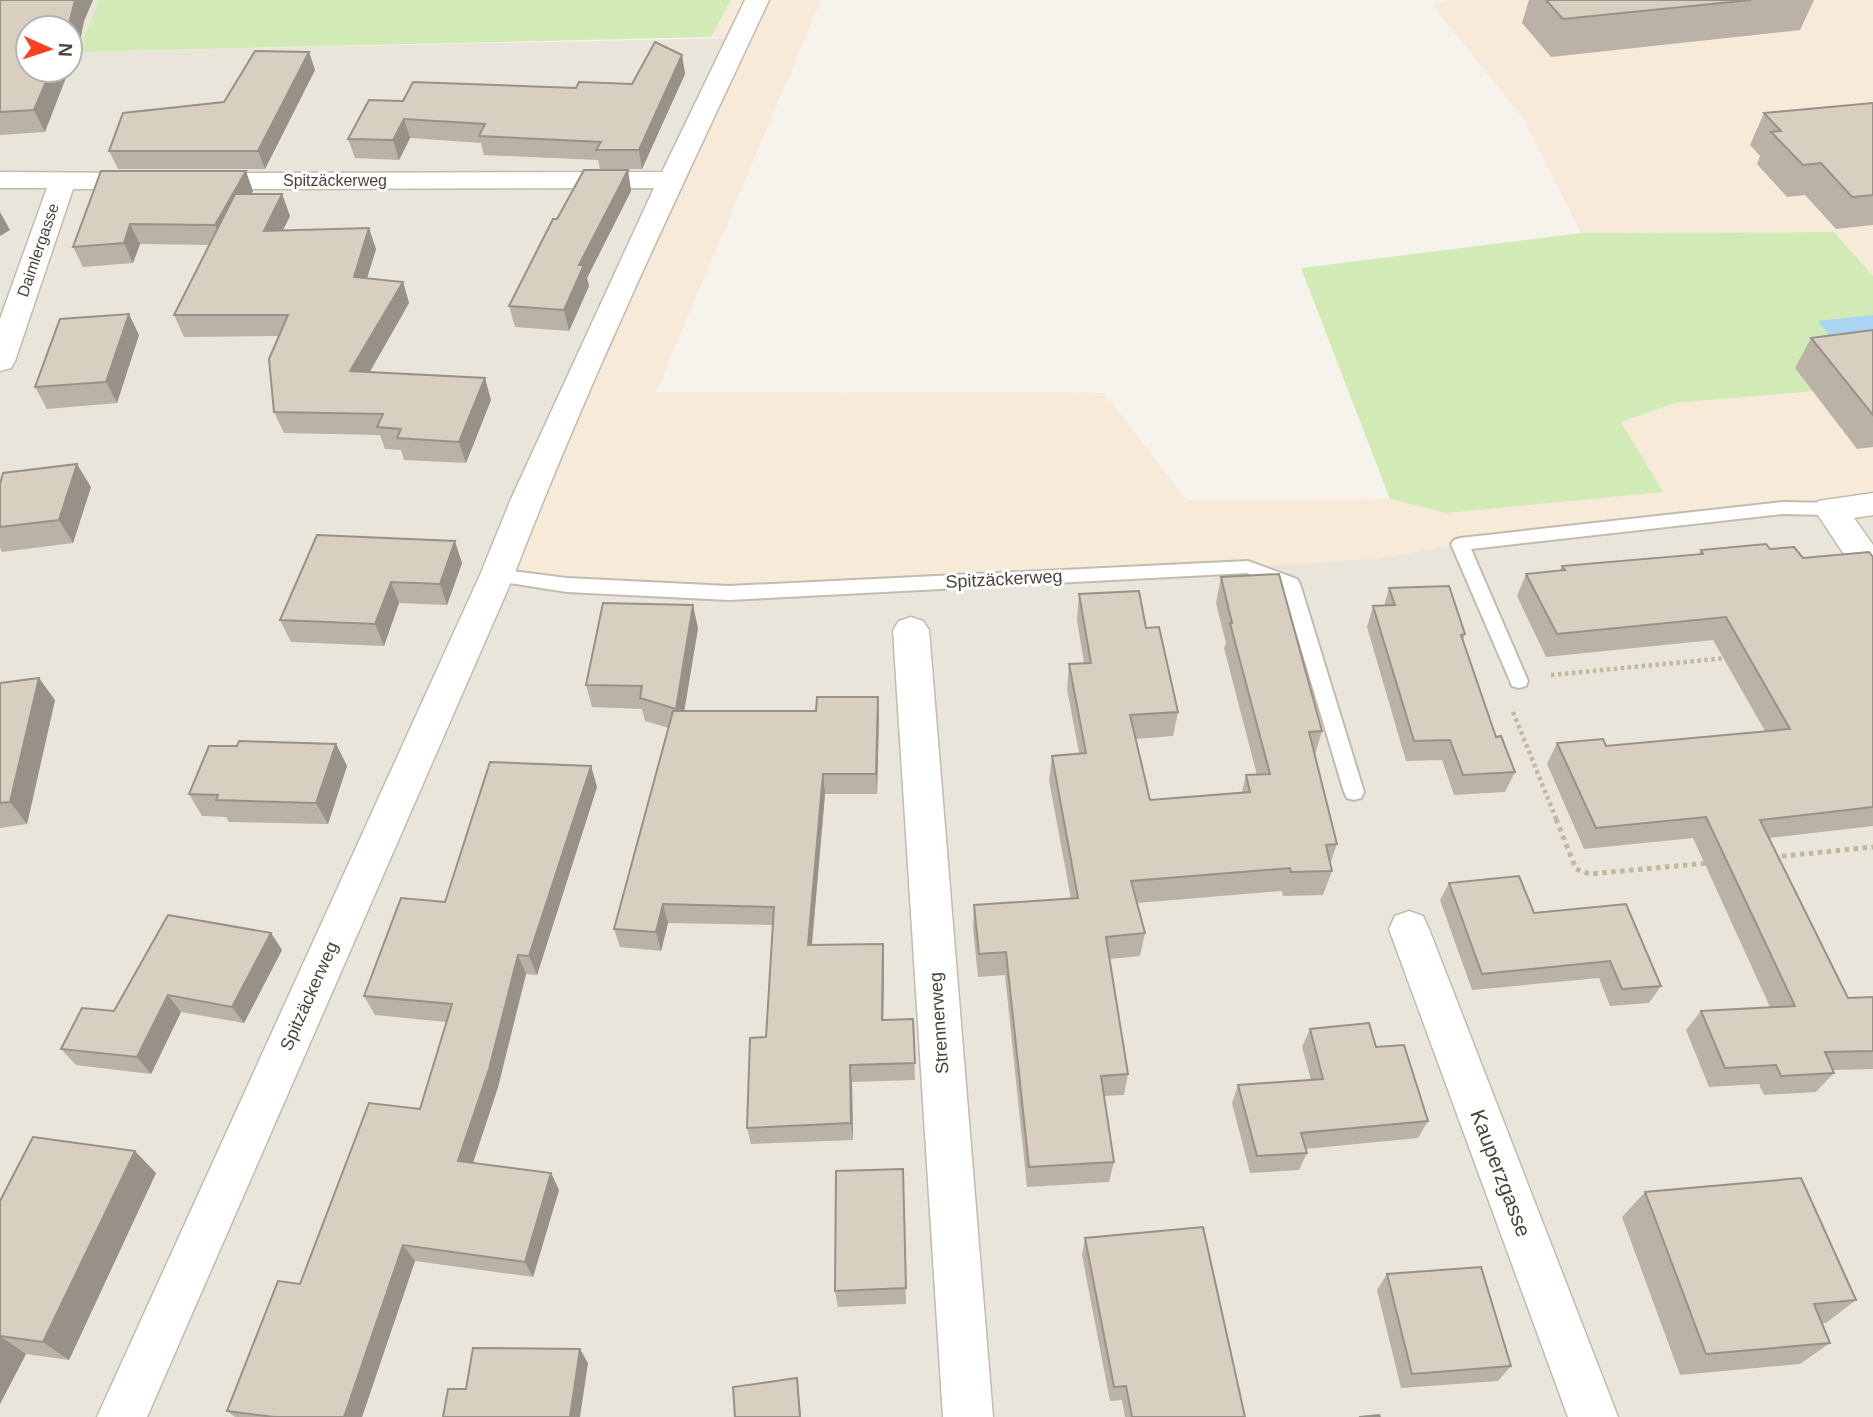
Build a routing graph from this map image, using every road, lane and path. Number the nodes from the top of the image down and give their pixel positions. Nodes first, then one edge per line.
1 (757, 0) edge
2 (0, 180) edge
3 (63, 180) junction
4 (671, 180) junction
5 (0, 361) edge
6 (1873, 504) edge
7 (1830, 509) junction
8 (1873, 571) edge
9 (497, 575) junction
10 (911, 630) dead end
11 (1738, 657) edge
12 (1519, 681) junction
13 (1354, 792) dead end
14 (1873, 848) edge
15 (1765, 858) edge
16 (1712, 862) dead end
17 (1409, 929) dead end
18 (122, 1417) edge
19 (968, 1417) edge
20 (1594, 1417) edge

1 - 4 street, Spitzäckerweg
2 - 3 street, Spitzäckerweg
3 - 4 street, Spitzäckerweg
3 - 5 street, Daimlergasse
4 - 9 street, Spitzäckerweg
6 - 7 street
7 - 8 street
7 - 12 lane
9 - 13 lane, Spitzäckerweg
9 - 18 street, Spitzäckerweg
10 - 19 street, Strennerweg
11 - 12 path
12 - 16 path
14 - 15 path
17 - 20 street, Kauperzgasse

